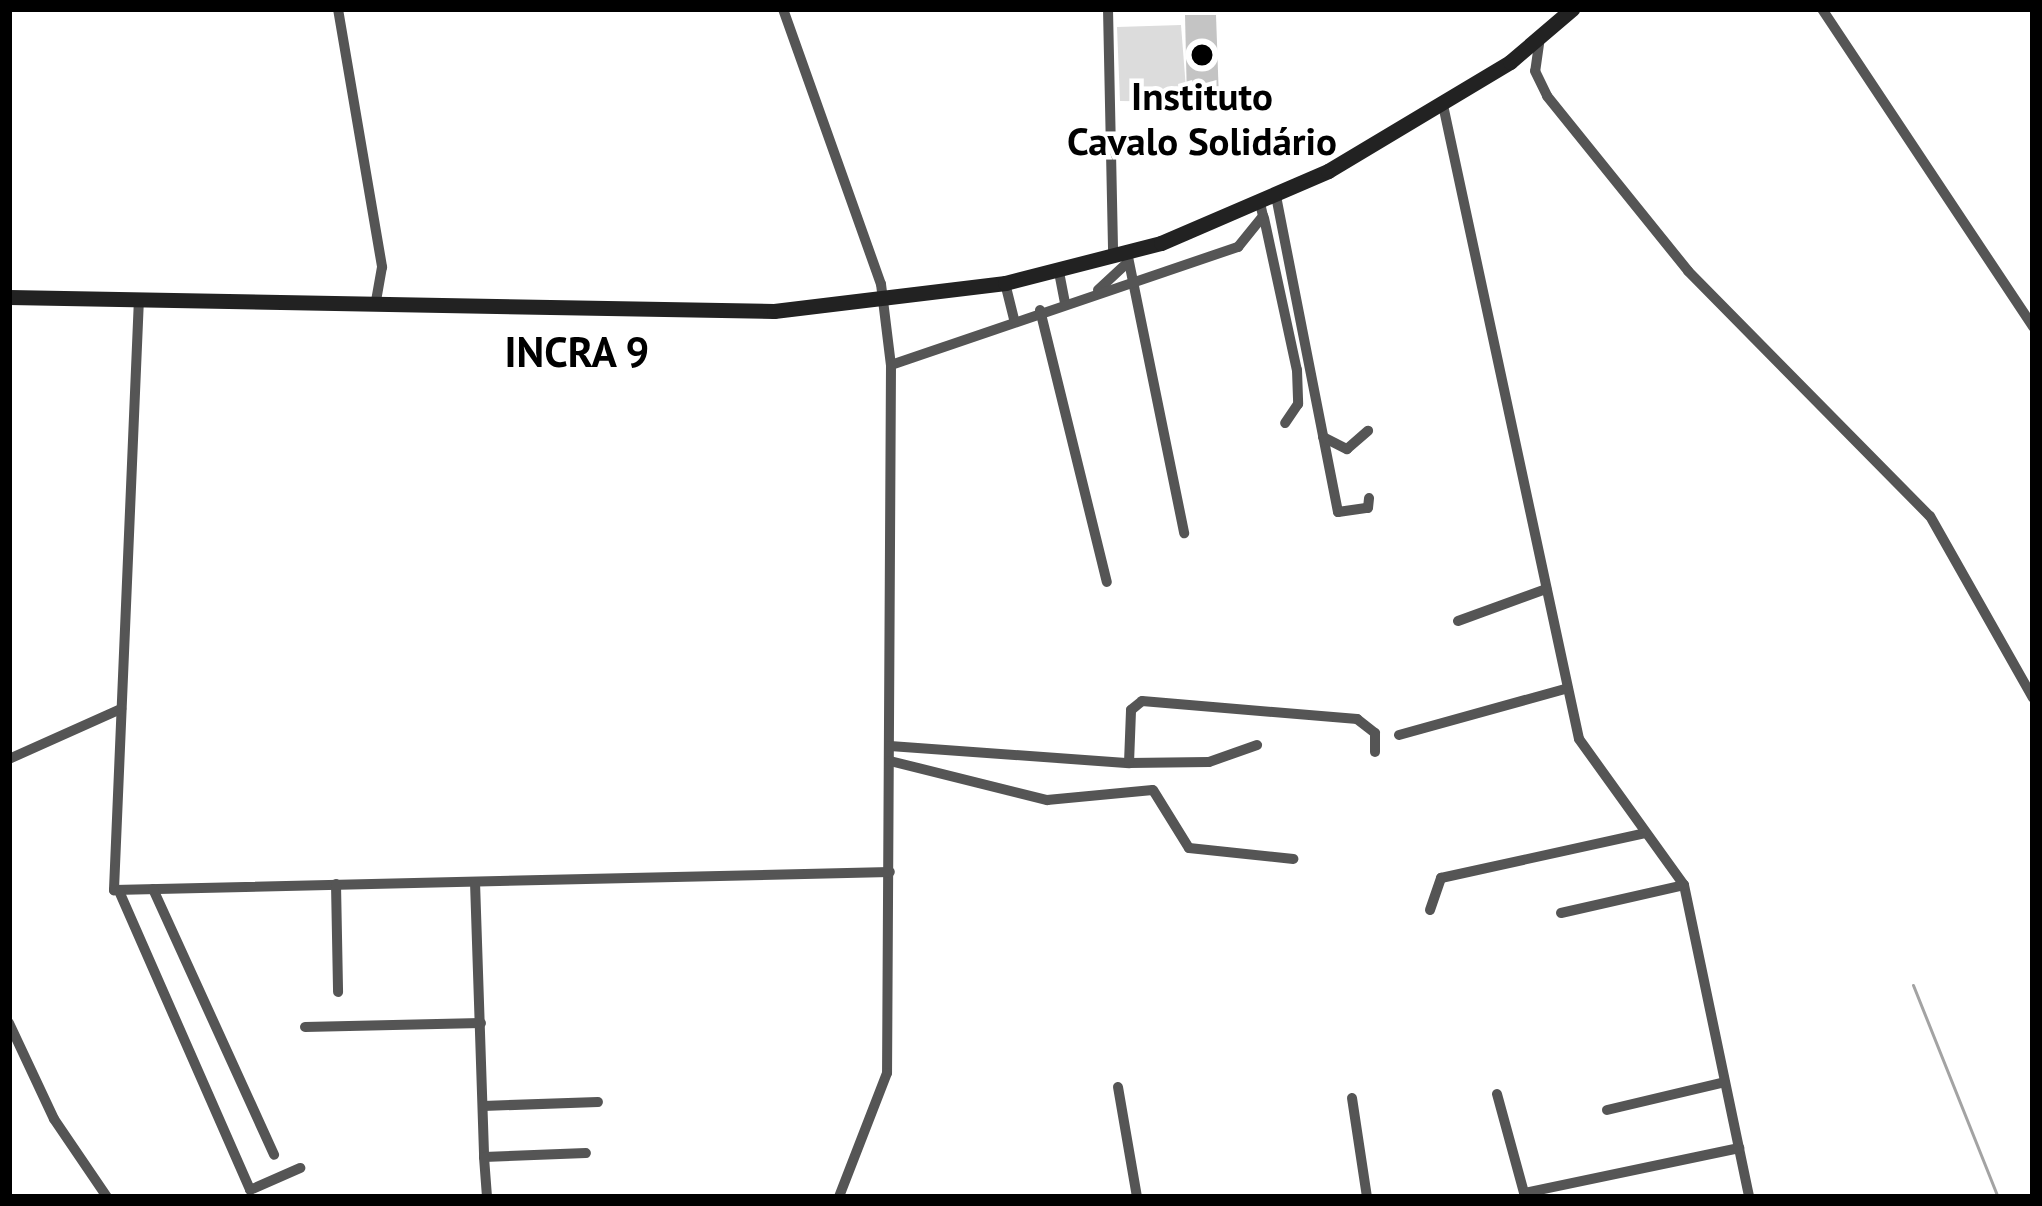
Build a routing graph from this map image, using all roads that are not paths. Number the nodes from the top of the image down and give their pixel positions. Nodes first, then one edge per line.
1 (338, 9) edge
2 (783, 9) edge
3 (1108, 9) edge
4 (1572, 9) edge
5 (1822, 9) edge
6 (1540, 38) junction
7 (1443, 105) junction
8 (1267, 205) junction
9 (1122, 257) junction
10 (1059, 272) junction
11 (1005, 283) junction
12 (1132, 283) junction
13 (1095, 292) junction
14 (9, 297) edge
15 (139, 298) junction
16 (1065, 302) junction
17 (884, 303) junction
18 (375, 305) junction
19 (1040, 310) junction
20 (1014, 319) junction
21 (2033, 327) edge
22 (891, 365) junction
23 (1286, 423) dead end
24 (1369, 431) dead end
25 (1321, 435) junction
26 (1369, 498) dead end
27 (1184, 533) dead end
28 (1107, 582) dead end
29 (1546, 589) junction
30 (1458, 621) dead end
31 (1568, 688) junction
32 (2033, 698) edge
33 (121, 709) junction
34 (1399, 735) dead end
35 (1257, 745) dead end
36 (890, 746) junction
37 (1375, 752) dead end
38 (9, 759) edge
39 (890, 761) junction
40 (1129, 763) junction
41 (1645, 833) junction
42 (1293, 859) dead end
43 (890, 872) junction
44 (476, 882) junction
45 (336, 884) junction
46 (1684, 885) junction
47 (153, 889) junction
48 (118, 891) junction
49 (1430, 910) dead end
50 (1561, 913) dead end
51 (338, 992) dead end
52 (9, 1023) edge
53 (481, 1023) junction
54 (305, 1027) dead end
55 (1725, 1082) junction
56 (1118, 1087) dead end
57 (1497, 1094) dead end
58 (1352, 1098) dead end
59 (598, 1102) dead end
60 (483, 1106) junction
61 (1607, 1110) dead end
62 (1739, 1148) junction
63 (586, 1154) dead end
64 (274, 1155) dead end
65 (484, 1157) junction
66 (300, 1168) dead end
67 (252, 1194) edge
68 (107, 1197) edge
69 (487, 1197) edge
70 (839, 1197) edge
71 (1137, 1197) edge
72 (1367, 1197) edge
73 (1749, 1197) edge

1 - 18 street
2 - 17 street
3 - 9 street
4 - 6 main road
5 - 21 street
6 - 7 main road
6 - 32 street
7 - 8 main road
7 - 29 street
8 - 9 main road
8 - 12 street
8 - 23 street
8 - 25 street
9 - 10 main road
9 - 12 street
9 - 13 street
10 - 11 main road
10 - 16 street
11 - 17 main road
11 - 20 street
12 - 13 street
12 - 27 street
13 - 16 street
14 - 15 main road
15 - 18 main road
15 - 33 street
16 - 19 street
17 - 18 main road
17 - 22 street
19 - 20 street
19 - 28 street
20 - 22 street
22 - 36 street
24 - 25 street
25 - 26 street
29 - 30 street
29 - 31 street
31 - 34 street
31 - 41 street
33 - 38 street
33 - 48 street
35 - 40 street
36 - 39 street
36 - 40 street
37 - 40 street
39 - 42 street
39 - 43 street
41 - 46 street
41 - 49 street
43 - 44 street
43 - 70 street
44 - 45 street
44 - 53 street
45 - 47 street
45 - 51 street
46 - 50 street
46 - 55 street
47 - 48 street
47 - 64 street
48 - 67 street
52 - 68 street
53 - 54 street
53 - 60 street
55 - 61 street
55 - 62 street
56 - 71 street
57 - 62 street
58 - 72 street
59 - 60 street
60 - 65 street
62 - 73 street
63 - 65 street
65 - 69 street
66 - 67 street

